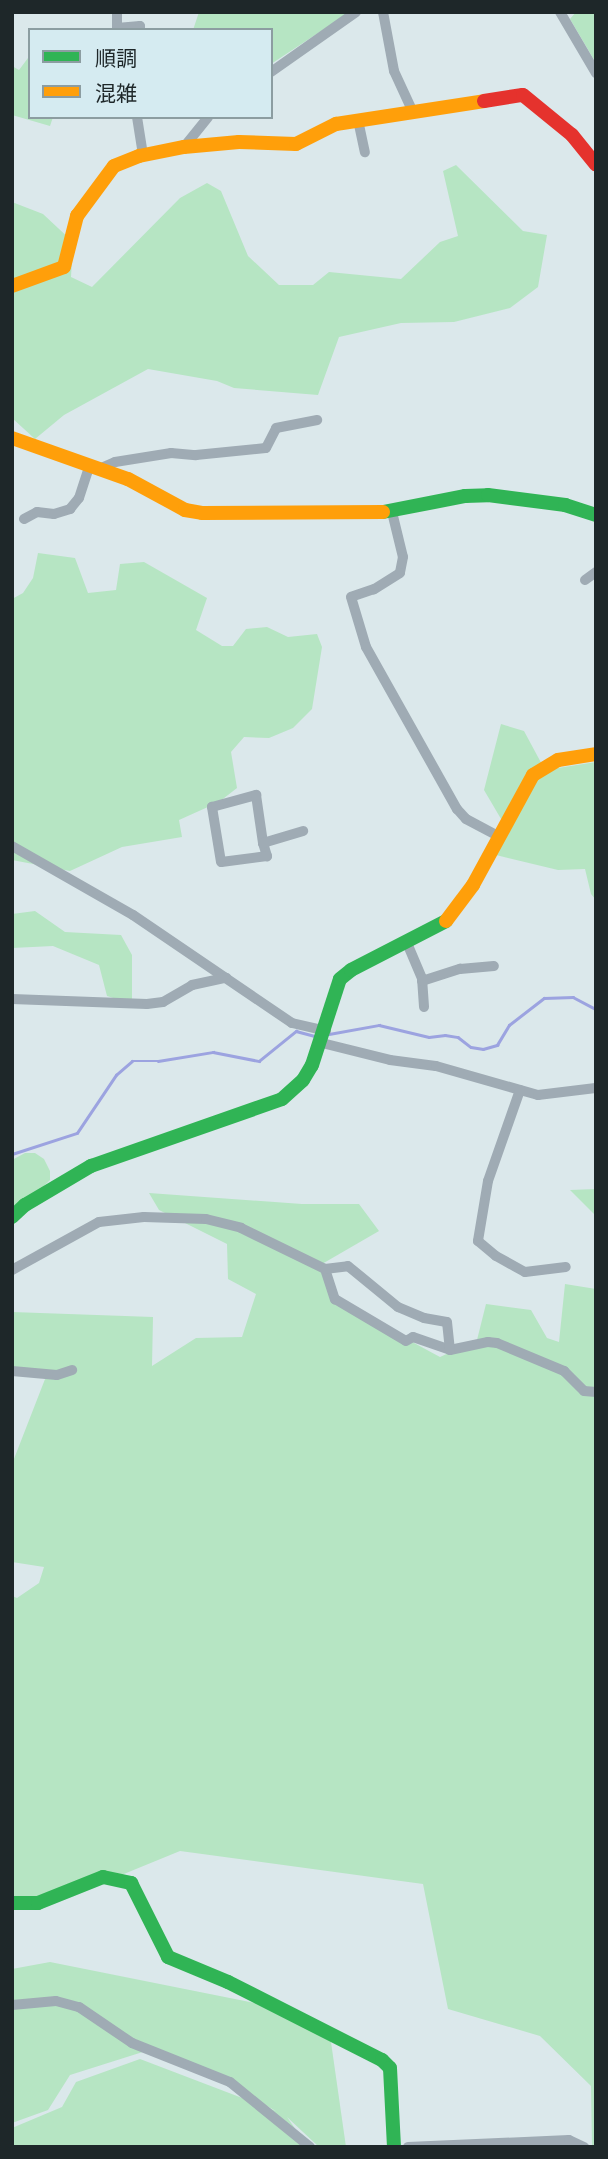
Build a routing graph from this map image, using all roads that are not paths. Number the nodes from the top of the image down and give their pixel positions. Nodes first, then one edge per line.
1 (356, 12) edge
2 (383, 12) edge
3 (560, 12) edge
4 (124, 28) edge
5 (140, 28) edge
6 (273, 71) edge
7 (596, 73) edge
8 (412, 110) junction
9 (137, 119) edge
10 (206, 119) edge
11 (358, 120) junction
12 (184, 147) junction
13 (365, 152) dead end
14 (144, 155) junction
15 (596, 165) edge
16 (12, 286) edge
17 (317, 419) dead end
18 (12, 438) edge
19 (96, 466) junction
20 (392, 512) junction
21 (596, 515) edge
22 (24, 519) dead end
23 (596, 572) edge
24 (585, 580) dead end
25 (596, 754) edge
26 (303, 831) dead end
27 (498, 836) junction
28 (263, 843) junction
29 (12, 846) edge
30 (407, 943) junction
31 (494, 966) dead end
32 (226, 978) junction
33 (422, 981) junction
34 (12, 999) edge
35 (424, 1006) dead end
36 (324, 1037) junction
37 (596, 1088) edge
38 (520, 1090) junction
39 (12, 1217) edge
40 (566, 1267) dead end
41 (325, 1269) junction
42 (12, 1270) edge
43 (450, 1350) junction
44 (72, 1370) dead end
45 (12, 1371) edge
46 (596, 1392) edge
47 (12, 1903) edge
48 (12, 2005) edge
49 (310, 2147) edge
50 (394, 2147) edge
51 (408, 2147) edge
52 (583, 2147) edge

1 - 6 street
2 - 8 street
3 - 7 street
4 - 5 street
8 - 11 street
8 - 15 street
9 - 14 street
10 - 12 street
11 - 12 street
11 - 13 street
12 - 14 street
14 - 16 street
17 - 19 street
18 - 19 street
19 - 20 street
19 - 22 street
20 - 21 street
20 - 27 street
23 - 24 street
25 - 27 street
26 - 28 street
27 - 30 street
28 - 28 street
29 - 32 street
30 - 33 street
30 - 36 street
31 - 33 street
32 - 34 street
32 - 36 street
33 - 35 street
36 - 38 street
36 - 39 street
37 - 38 street
38 - 40 street
41 - 42 street
41 - 43 street
41 - 43 street
43 - 46 street
44 - 45 street
47 - 50 street
48 - 49 street
51 - 52 street

